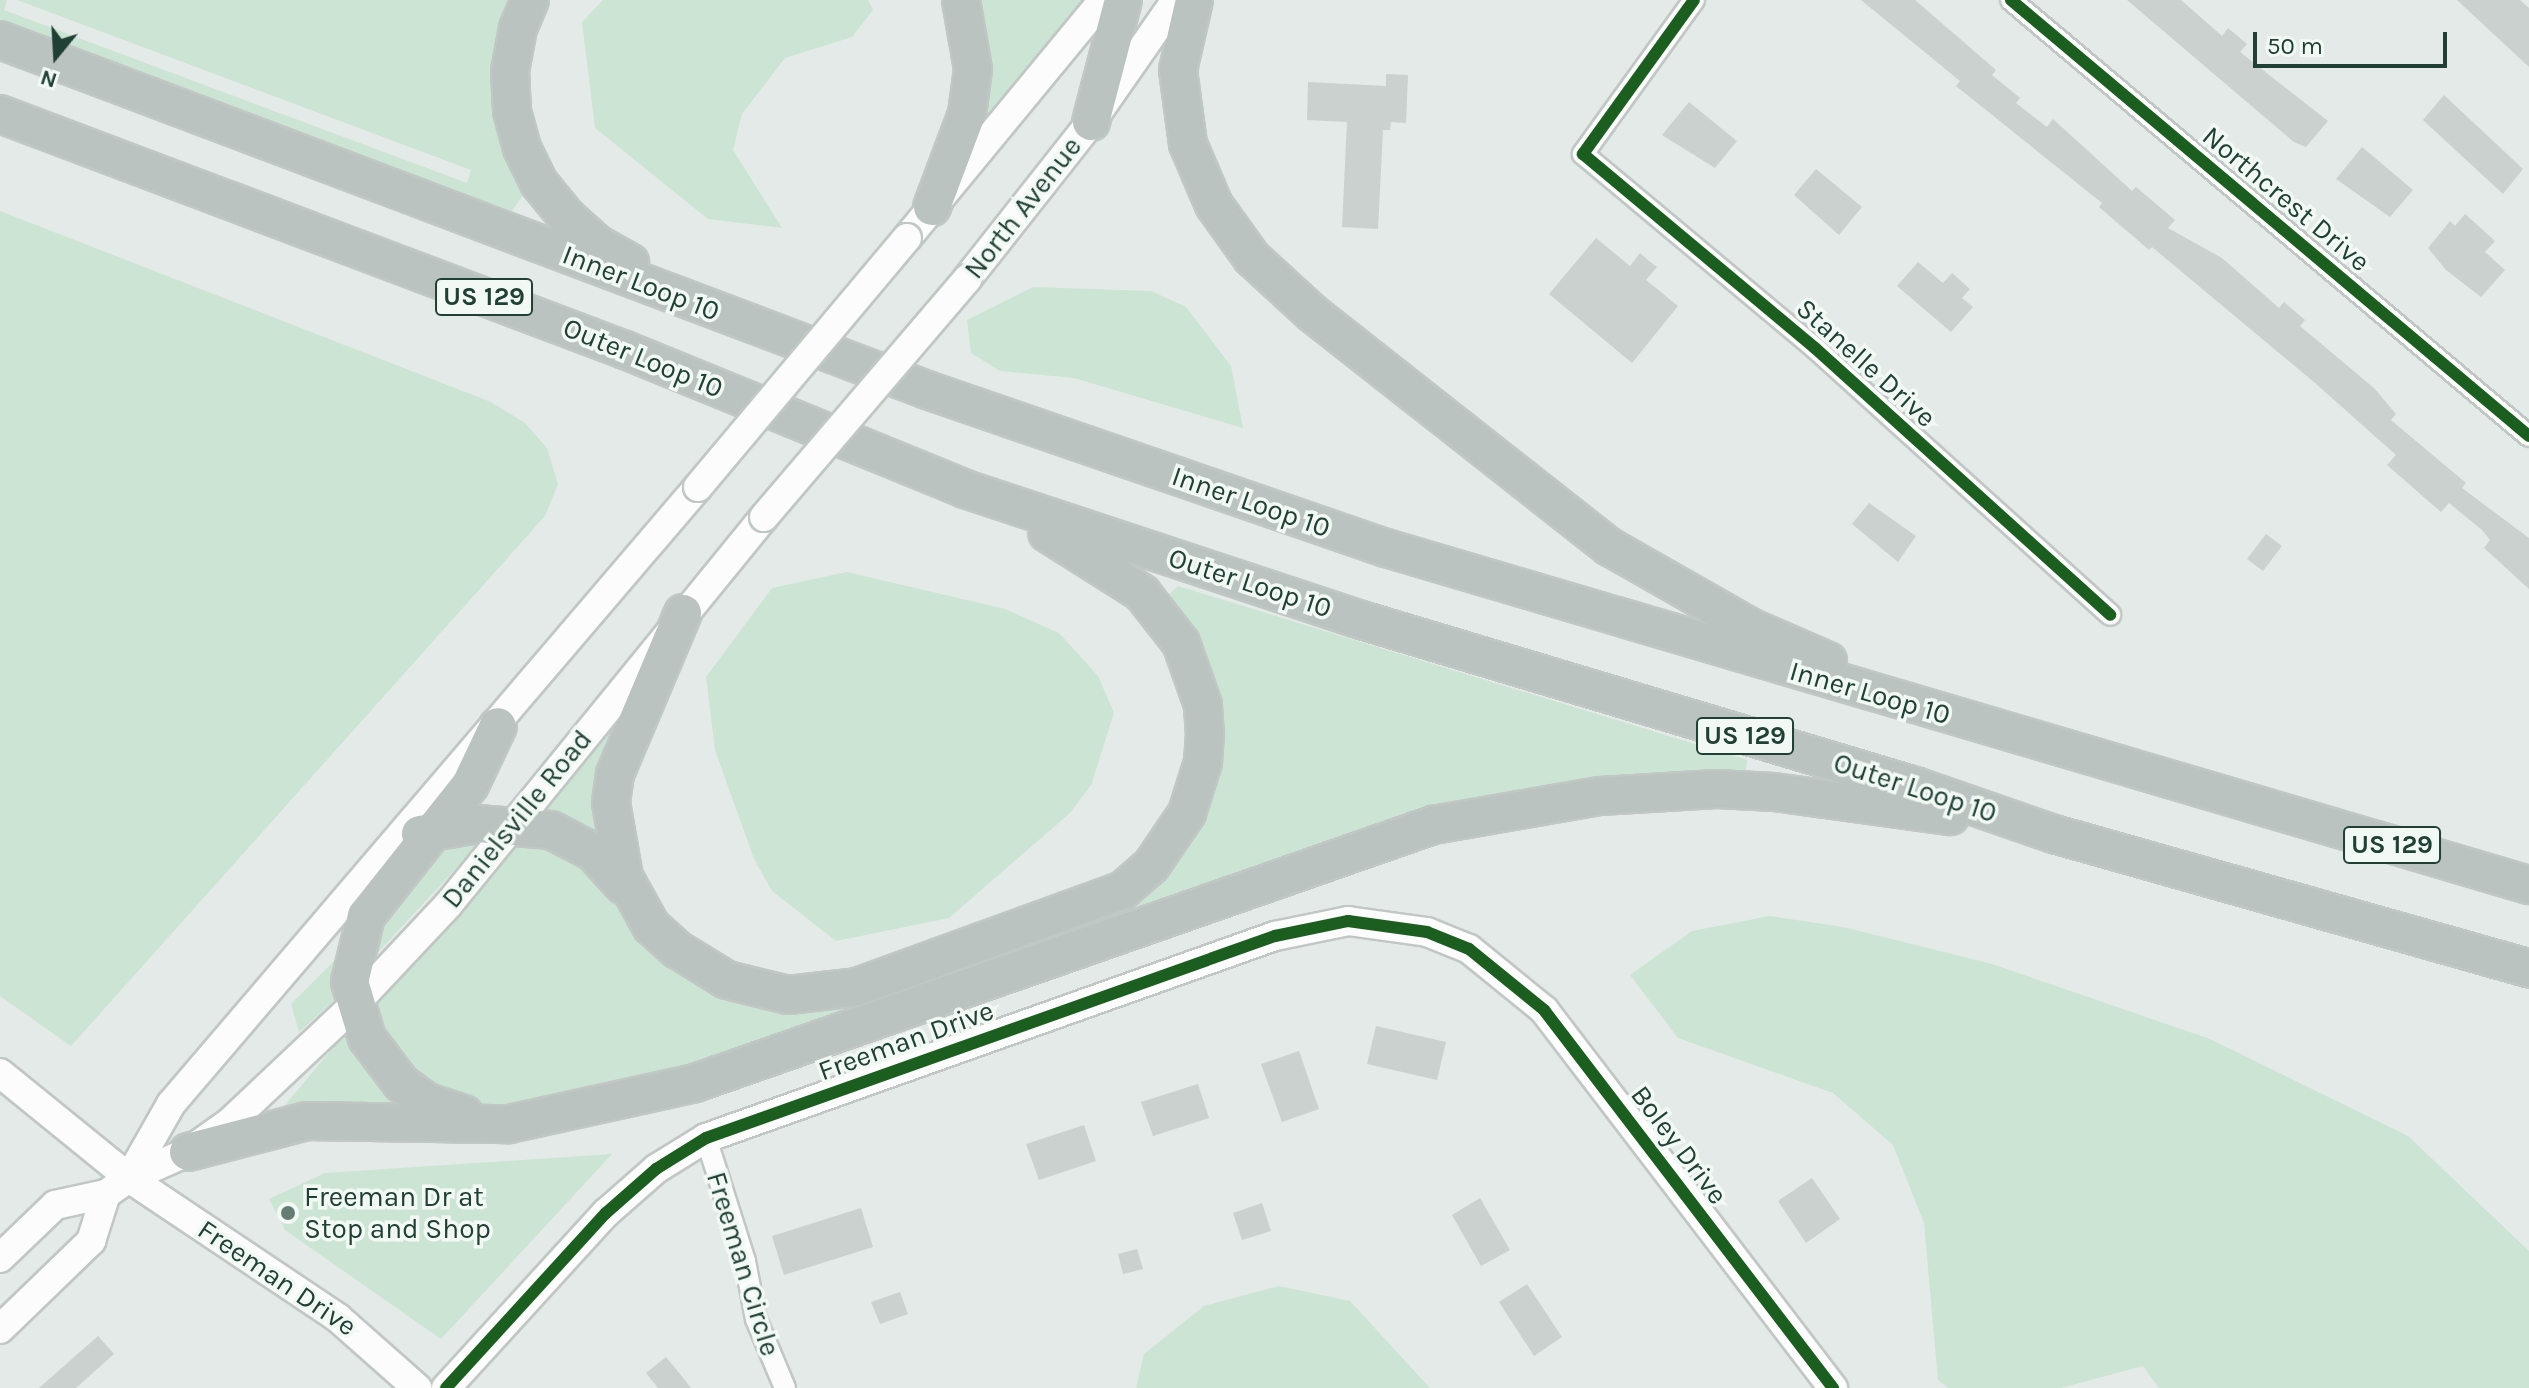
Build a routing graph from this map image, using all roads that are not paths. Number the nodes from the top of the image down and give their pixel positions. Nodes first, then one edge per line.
1 (530, 0) edge
2 (961, 0) edge
3 (1103, 0) edge
4 (1123, 0) edge
5 (1176, 0) edge
6 (1194, 0) edge
7 (1694, 0) edge
8 (2011, 0) edge
9 (0, 40) edge
10 (0, 114) edge
11 (1091, 122) junction
12 (932, 207) junction
13 (730, 317) junction
14 (858, 408) joint
15 (2529, 436) edge
16 (965, 489) junction
17 (683, 613) junction
18 (2110, 615) dead end
19 (498, 726) joint
20 (2050, 746) junction
21 (514, 823) junction
22 (417, 834) junction
23 (2054, 834) junction
24 (2529, 885) edge
25 (634, 898) junction
26 (1469, 949) joint
27 (2529, 968) edge
28 (355, 1004) junction
29 (0, 1073) edge
30 (509, 1124) junction
31 (706, 1138) junction
32 (188, 1152) junction
33 (118, 1186) junction
34 (0, 1258) edge
35 (0, 1329) edge
36 (417, 1388) edge
37 (446, 1388) edge
38 (785, 1388) edge
39 (1833, 1388) edge

1 - 13 highway
2 - 12 highway
3 - 12 main road
4 - 11 highway
5 - 11 main road, North Avenue
6 - 20 highway
7 - 18 street, Stanelle Drive
8 - 15 street, Northcrest Drive
9 - 13 highway, Inner Loop 10 / US 129
10 - 16 highway, Outer Loop 10 / US 129
11 - 14 main road, North Avenue, bridge
12 - 19 main road, bridge
13 - 20 highway, Inner Loop 10 / US 129
14 - 17 main road, Danielsville Road, bridge
16 - 23 highway, Outer Loop 10 / US 129
16 - 25 highway
17 - 21 main road, Danielsville Road
17 - 25 highway
19 - 22 highway
20 - 24 highway, Inner Loop 10 / US 129
21 - 22 highway
21 - 25 highway
21 - 28 main road, Danielsville Road
22 - 28 highway
22 - 33 main road
23 - 27 highway, Outer Loop 10 / US 129
23 - 30 highway
26 - 31 main road, Freeman Drive
26 - 39 main road, Boley Drive
28 - 30 highway
28 - 32 main road, Danielsville Road
29 - 33 main road, Freeman Drive
30 - 32 highway
31 - 37 main road, Freeman Drive
31 - 38 street, Freeman Circle
32 - 33 main road, Danielsville Road
33 - 34 main road, Danielsville Road
33 - 35 main road
33 - 36 main road, Freeman Drive

